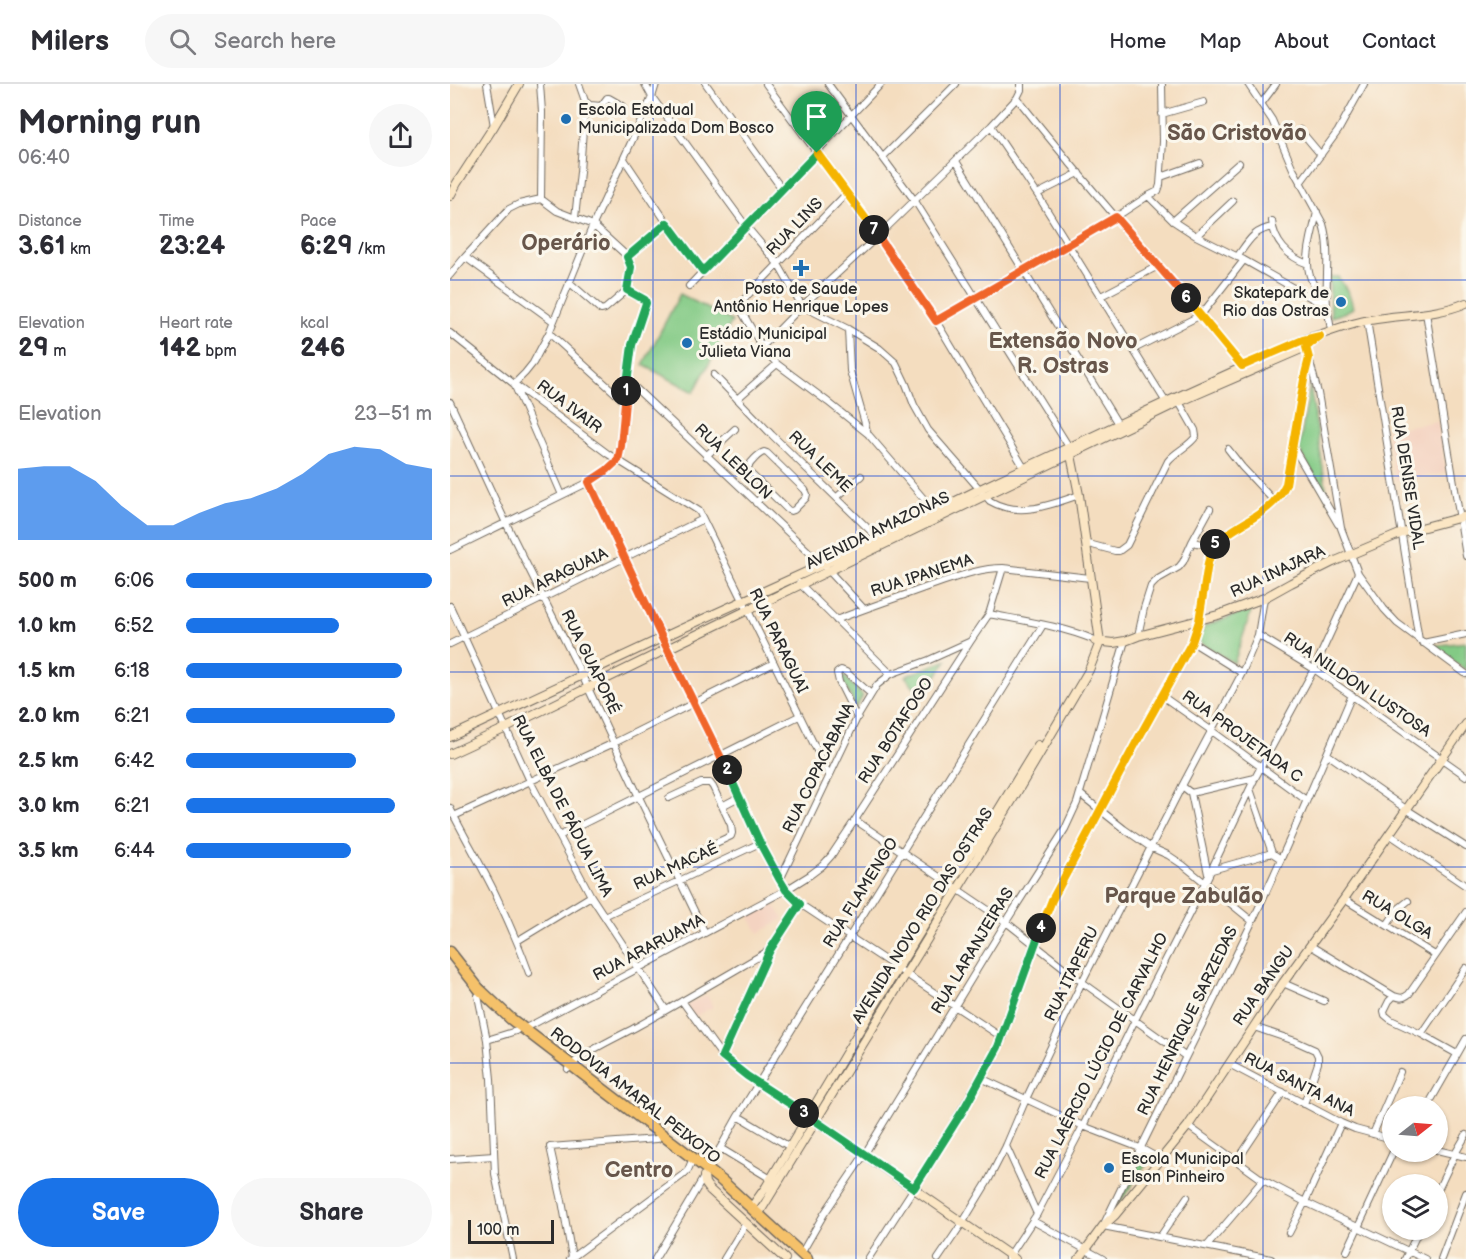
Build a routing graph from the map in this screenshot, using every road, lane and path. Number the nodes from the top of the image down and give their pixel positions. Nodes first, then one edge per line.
1 (487, 84) edge
2 (519, 84) edge
3 (540, 84) edge
4 (579, 84) edge
5 (645, 84) edge
6 (656, 84) edge
7 (706, 84) edge
8 (766, 84) edge
9 (828, 84) edge
10 (881, 84) edge
11 (956, 84) edge
12 (1021, 84) edge
13 (1162, 84) edge
14 (1248, 84) edge
15 (1276, 84) edge
16 (1364, 84) edge
17 (652, 97) junction
18 (1017, 98) junction
19 (585, 101) junction
20 (1204, 102) dead end
21 (1261, 104) junction
22 (623, 106) dead end
23 (1162, 114) junction
24 (852, 116) junction
25 (494, 126) junction
26 (991, 126) junction
27 (1299, 130) dead end
28 (817, 153) junction
29 (1321, 155) junction
30 (883, 157) junction
31 (624, 159) junction
32 (956, 161) junction
33 (1200, 163) dead end
34 (1239, 163) dead end
35 (1079, 173) junction
36 (1161, 177) junction
37 (1300, 183) junction
38 (782, 189) junction
39 (451, 194) edge
40 (847, 194) junction
41 (1038, 194) junction
42 (1148, 196) junction
43 (541, 200) junction
44 (915, 201) junction
45 (1233, 201) dead end
46 (1317, 212) junction
47 (1116, 217) junction
48 (575, 218) junction
49 (1173, 221) junction
50 (667, 223) junction
51 (593, 225) junction
52 (746, 226) junction
53 (878, 236) junction
54 (1196, 236) junction
55 (1069, 244) junction
56 (465, 257) junction
57 (627, 257) junction
58 (1241, 259) junction
59 (778, 264) junction
60 (1308, 264) junction
61 (1158, 266) junction
62 (1023, 270) junction
63 (703, 271) junction
64 (450, 275) edge
65 (569, 282) junction
66 (688, 286) dead end
67 (627, 290) junction
68 (1101, 296) junction
69 (976, 298) junction
70 (1466, 303) edge
71 (802, 306) junction
72 (1327, 306) junction
73 (1426, 314) junction
74 (1201, 315) junction
75 (1367, 320) junction
76 (553, 321) junction
77 (936, 321) junction
78 (848, 329) junction
79 (1331, 330) junction
80 (450, 333) edge
81 (549, 333) junction
82 (1304, 343) junction
83 (762, 347) junction
84 (1134, 349) junction
85 (1309, 358) junction
86 (777, 364) junction
87 (1242, 366) junction
88 (714, 375) dead end
89 (627, 380) junction
90 (514, 384) junction
91 (737, 399) junction
92 (450, 402) edge
93 (625, 402) junction
94 (1179, 402) junction
95 (1168, 404) junction
96 (1118, 424) junction
97 (735, 429) dead end
98 (868, 434) junction
99 (1293, 447) junction
100 (1227, 449) dead end
101 (1070, 451) junction
102 (706, 456) junction
103 (618, 460) junction
104 (1026, 471) junction
105 (861, 476) dead end
106 (589, 482) junction
107 (768, 490) junction
108 (982, 492) junction
109 (562, 495) junction
110 (1079, 495) junction
111 (837, 497) junction
112 (1275, 502) junction
113 (756, 503) junction
114 (1210, 509) dead end
115 (937, 515) junction
116 (1463, 517) edge
117 (703, 519) junction
118 (506, 523) junction
119 (1341, 528) junction
120 (1402, 533) junction
121 (881, 542) junction
122 (1192, 542) junction
123 (1084, 543) junction
124 (1213, 546) junction
125 (450, 550) edge
126 (1352, 554) junction
127 (1466, 556) edge
128 (626, 558) junction
129 (822, 564) junction
130 (1003, 568) junction
131 (829, 571) junction
132 (1358, 573) junction
133 (1090, 578) junction
134 (797, 581) junction
135 (543, 597) junction
136 (1264, 598) junction
137 (744, 600) junction
138 (450, 606) edge
139 (864, 609) junction
140 (748, 610) junction
141 (989, 614) junction
142 (836, 620) junction
143 (1199, 621) junction
144 (1043, 625) junction
145 (1466, 634) edge
146 (1258, 635) junction
147 (1138, 636) junction
148 (465, 637) junction
149 (662, 638) junction
150 (1097, 641) junction
151 (1125, 641) junction
152 (970, 642) junction
153 (1192, 642) junction
154 (1421, 642) junction
155 (450, 644) edge
156 (667, 649) junction
157 (774, 663) junction
158 (1314, 669) junction
159 (1242, 673) junction
160 (891, 674) junction
161 (1466, 674) edge
162 (582, 675) junction
163 (588, 688) junction
164 (871, 694) junction
165 (1352, 695) junction
166 (1162, 696) junction
167 (694, 704) junction
168 (499, 713) junction
169 (799, 716) junction
170 (856, 718) junction
171 (1466, 724) edge
172 (506, 728) junction
173 (1212, 730) junction
174 (450, 737) edge
175 (614, 742) junction
176 (450, 754) edge
177 (1327, 754) junction
178 (719, 755) junction
179 (1441, 759) junction
180 (1261, 767) junction
181 (829, 775) junction
182 (1466, 776) edge
183 (1255, 778) junction
184 (531, 781) junction
185 (1182, 786) junction
186 (1250, 788) junction
187 (1191, 793) junction
188 (1080, 794) junction
189 (638, 795) junction
190 (739, 797) junction
191 (669, 798) dead end
192 (1306, 800) junction
193 (722, 806) junction
194 (450, 808) edge
195 (1406, 809) junction
196 (1100, 810) junction
197 (454, 816) junction
198 (855, 820) junction
199 (1389, 834) junction
200 (559, 836) junction
201 (760, 843) junction
202 (1150, 847) junction
203 (1466, 847) edge
204 (694, 853) dead end
205 (902, 853) junction
206 (1272, 853) junction
207 (1281, 859) junction
208 (1210, 872) junction
209 (680, 879) junction
210 (780, 880) junction
211 (1205, 883) junction
212 (1466, 886) edge
213 (953, 887) junction
214 (786, 890) junction
215 (591, 896) junction
216 (1344, 899) junction
217 (1408, 901) dead end
218 (800, 904) junction
219 (1466, 912) edge
220 (604, 916) junction
221 (1252, 921) junction
222 (1006, 922) junction
223 (1387, 926) junction
224 (705, 933) junction
225 (849, 936) junction
226 (517, 941) junction
227 (1035, 944) junction
228 (1311, 946) junction
229 (770, 950) junction
230 (450, 952) edge
231 (1435, 955) junction
232 (450, 963) edge
233 (1466, 968) edge
234 (639, 969) junction
235 (902, 971) junction
236 (529, 973) dead end
237 (1082, 982) junction
238 (1283, 983) junction
239 (478, 996) junction
240 (1394, 996) junction
241 (682, 1001) junction
242 (1324, 1001) dead end
243 (955, 1006) junction
244 (666, 1010) junction
245 (1135, 1020) junction
246 (1254, 1027) junction
247 (520, 1030) junction
248 (1421, 1034) junction
249 (1003, 1038) junction
250 (1466, 1039) edge
251 (487, 1040) junction
252 (1457, 1054) junction
253 (722, 1056) junction
254 (1185, 1056) junction
255 (1229, 1064) junction
256 (570, 1067) junction
257 (1400, 1072) dead end
258 (981, 1078) junction
259 (758, 1083) junction
260 (1282, 1092) junction
261 (1433, 1096) edge
262 (1026, 1100) junction
263 (1305, 1104) junction
264 (738, 1116) junction
265 (812, 1119) junction
266 (1341, 1123) junction
267 (1083, 1126) junction
268 (1188, 1126) junction
269 (1373, 1134) junction
270 (1466, 1135) edge
271 (1382, 1136) edge
272 (657, 1139) junction
273 (1006, 1146) junction
274 (790, 1147) junction
275 (720, 1148) junction
276 (1140, 1148) junction
277 (1448, 1152) edge
278 (1455, 1154) junction
279 (864, 1155) junction
280 (494, 1156) junction
281 (1466, 1157) edge
282 (450, 1159) edge
283 (1160, 1159) junction
284 (1237, 1161) junction
285 (692, 1162) junction
286 (1388, 1162) edge
287 (706, 1173) junction
288 (1446, 1174) edge
289 (771, 1179) junction
290 (1263, 1180) junction
291 (914, 1188) junction
292 (1466, 1193) edge
293 (1187, 1197) dead end
294 (1305, 1202) junction
295 (755, 1212) junction
296 (1037, 1214) junction
297 (1033, 1221) junction
298 (963, 1222) junction
299 (746, 1223) junction
300 (1103, 1226) junction
301 (1358, 1227) junction
302 (1289, 1233) dead end
303 (1160, 1237) junction
304 (1414, 1240) edge
305 (1207, 1246) junction
306 (1085, 1248) junction
307 (1347, 1251) dead end
308 (1409, 1252) junction
309 (801, 1257) edge
310 (571, 1258) edge
311 (1011, 1258) edge
312 (513, 1259) edge
313 (655, 1259) edge
314 (724, 1259) edge
315 (785, 1259) edge
316 (868, 1259) edge
317 (938, 1259) edge
318 (1079, 1259) edge
319 (1103, 1259) edge
320 (1271, 1259) edge
321 (1405, 1259) edge
322 (1425, 1259) edge
323 (1441, 1259) edge

1 - 25 street
2 - 25 street
3 - 43 street
4 - 19 street
5 - 17 street
6 - 17 street
7 - 38 street
8 - 28 street
9 - 24 street
10 - 24 street
11 - 30 street
12 - 18 street
13 - 23 street
14 - 21 street
15 - 21 street
16 - 29 street
17 - 31 street
17 - 52 street
18 - 26 street
18 - 35 street
19 - 22 street
19 - 48 street
20 - 23 street
21 - 37 street
23 - 36 street
24 - 28 street
24 - 30 street
25 - 39 street
26 - 32 street
26 - 41 street
27 - 29 street
28 - 38 street
28 - 40 street
29 - 37 street
30 - 44 street
31 - 50 street
31 - 51 street
32 - 44 street
32 - 62 street
33 - 36 street
34 - 49 street
35 - 41 street
35 - 47 street
36 - 42 street
37 - 46 street
38 - 52 street
40 - 53 street
40 - 59 street, RUA LINS
41 - 55 street
42 - 47 street
42 - 49 street
43 - 48 street
43 - 56 street
44 - 53 street
44 - 69 street
45 - 54 street
46 - 60 street
46 - 72 street
47 - 55 street
47 - 61 street
48 - 51 street
49 - 54 street
50 - 57 street
50 - 63 street
51 - 57 street
51 - 65 street
52 - 59 street
52 - 63 street
53 - 71 street
53 - 77 street
54 - 58 street
55 - 62 street
55 - 68 street
56 - 64 street
56 - 76 street
57 - 67 street
58 - 60 street
58 - 72 street
58 - 74 street
59 - 71 street
59 - 83 street, RUA LINS
60 - 72 street
61 - 68 street
61 - 74 street
62 - 69 street
62 - 96 street
63 - 66 street
65 - 67 street
65 - 76 street
67 - 89 street
68 - 84 street
69 - 77 street
69 - 101 street
70 - 73 street, AVENIDA AMAZONAS
71 - 78 street
71 - 83 street
72 - 79 street
73 - 75 street, AVENIDA AMAZONAS
73 - 116 street
74 - 84 street
74 - 87 street
75 - 79 street, AVENIDA AMAZONAS
75 - 120 street, RUA DENISE VIDAL
76 - 81 street
77 - 104 street
78 - 98 street
78 - 108 street
79 - 82 street, AVENIDA AMAZONAS
80 - 90 street, RUA IVAIR
81 - 90 street
81 - 93 street
82 - 85 street
82 - 87 street, AVENIDA AMAZONAS
82 - 94 street, AVENIDA AMAZONAS
83 - 86 street
84 - 95 street
85 - 99 street
85 - 119 street
86 - 91 street
86 - 98 street
87 - 95 street, AVENIDA AMAZONAS
88 - 91 street, RUA LEME
89 - 93 street
89 - 102 street, RUA LEBLON
90 - 103 street, RUA IVAIR
90 - 109 street
91 - 111 street, RUA LEME
92 - 118 street, RUA GUAPORÉ
93 - 103 street
94 - 95 street, AVENIDA AMAZONAS
94 - 123 street
95 - 96 street, AVENIDA AMAZONAS
95 - 101 street, AVENIDA AMAZONAS
96 - 101 street, AVENIDA AMAZONAS
97 - 102 street
98 - 115 street
99 - 112 street
99 - 119 street
100 - 112 street
101 - 104 street, AVENIDA AMAZONAS
101 - 110 street, AVENIDA NOVO RIO DAS OSTRAS
102 - 113 street, RUA LEBLON
103 - 106 street
103 - 117 street, RUA IVAIR
104 - 108 street, AVENIDA AMAZONAS
105 - 111 street
106 - 109 street
106 - 128 street
107 - 107 street
107 - 113 street
108 - 110 street
108 - 115 street, AVENIDA AMAZONAS
109 - 118 street
110 - 123 street, AVENIDA NOVO RIO DAS OSTRAS
111 - 121 street, RUA LEME
112 - 124 street
113 - 129 street, RUA LEBLON
114 - 122 street
115 - 121 street, AVENIDA AMAZONAS
116 - 120 street, RUA INAJARA
116 - 127 street
117 - 128 street, RUA ARAGUAIA
117 - 137 street, RUA PARAGUAI
118 - 125 street
118 - 135 street, RUA GUAPORÉ
119 - 126 street
120 - 126 street, RUA INAJARA
120 - 154 street, RUA DENISE VIDAL
121 - 129 street, AVENIDA AMAZONAS
121 - 131 street, AVENIDA AMAZONAS
122 - 124 street
122 - 147 street
123 - 133 street, AVENIDA NOVO RIO DAS OSTRAS
124 - 143 street
126 - 132 street
126 - 136 street, RUA INAJARA
128 - 135 street, RUA ARAGUAIA
128 - 149 street
129 - 131 street, RUA LEBLON
129 - 134 street, AVENIDA AMAZONAS
130 - 133 street, RUA IPANEMA
130 - 139 street, RUA IPANEMA
130 - 141 street, RUA BOTAFOGO
131 - 134 street, AVENIDA AMAZONAS
131 - 139 street
132 - 154 street
132 - 158 street, RUA LAÉRCIO LÚCIO DE CARVALHO
133 - 150 street, AVENIDA NOVO RIO DAS OSTRAS
134 - 137 street, AVENIDA AMAZONAS
134 - 140 street, AVENIDA AMAZONAS
134 - 142 street
135 - 148 street, RUA ARAGUAIA
135 - 162 street, RUA GUAPORÉ
136 - 143 street, RUA INAJARA
136 - 146 street, RUA ITAPERU
137 - 140 street, RUA PARAGUAI
137 - 149 street, AVENIDA AMAZONAS
138 - 148 street, RUA ELBA DE PÁDUA LIMA
139 - 142 street, RUA IPANEMA
140 - 156 street, AVENIDA AMAZONAS
140 - 157 street, RUA PARAGUAI
141 - 144 street
141 - 152 street, RUA BOTAFOGO
142 - 160 street
143 - 147 street, RUA INAJARA
143 - 153 street
144 - 150 street
144 - 205 street, RUA FLAMENGO
145 - 154 street
146 - 158 street, RUA NILDON LUSTOSA
146 - 159 street, RUA ITAPERU
147 - 151 street, RUA INAJARA
148 - 155 street, RUA ARAGUAIA
148 - 168 street, RUA ELBA DE PÁDUA LIMA
149 - 156 street
149 - 162 street, AVENIDA AMAZONAS
150 - 151 street, RUA INAJARA
150 - 213 street, AVENIDA NOVO RIO DAS OSTRAS
151 - 188 street, RUA LARANJEIRAS
152 - 160 street
152 - 198 street, RUA BOTAFOGO
153 - 159 street
153 - 166 street
154 - 161 street
156 - 163 street, AVENIDA AMAZONAS
156 - 167 street
157 - 167 street
157 - 169 street, RUA PARAGUAI
158 - 165 street, RUA NILDON LUSTOSA
158 - 180 street, RUA LAÉRCIO LÚCIO DE CARVALHO
159 - 173 street, RUA ITAPERU
160 - 164 street, RUA COPACABANA
162 - 163 street, RUA GUAPORÉ
162 - 168 street, AVENIDA AMAZONAS
163 - 172 street, AVENIDA AMAZONAS
163 - 175 street, RUA GUAPORÉ
164 - 170 street, RUA COPACABANA
164 - 170 street
165 - 177 street, RUA HENRIQUE SARZEDAS
165 - 179 street, RUA NILDON LUSTOSA
166 - 173 street, RUA PROJETADA C
166 - 196 street
167 - 175 street
167 - 178 street
168 - 172 street, RUA ELBA DE PÁDUA LIMA
168 - 174 street, AVENIDA AMAZONAS
169 - 178 street
169 - 181 street, RUA PARAGUAI
170 - 181 street, RUA COPACABANA
171 - 179 street, RUA BANGU
172 - 176 street, AVENIDA AMAZONAS
172 - 184 street, RUA ELBA DE PÁDUA LIMA
173 - 180 street, RUA PROJETADA C
173 - 185 street, RUA ITAPERU
175 - 184 street
175 - 189 street, RUA GUAPORÉ
177 - 192 street, RUA HENRIQUE SARZEDAS
177 - 195 street
178 - 189 street
178 - 190 street
179 - 182 street, RUA NILDON LUSTOSA
179 - 195 street, RUA BANGU
180 - 183 street, RUA LAÉRCIO LÚCIO DE CARVALHO
180 - 192 street, RUA PROJETADA C
181 - 210 street, RUA COPACABANA
183 - 186 street, RUA LAÉRCIO LÚCIO DE CARVALHO
183 - 187 street
184 - 197 street
184 - 200 street, RUA ELBA DE PÁDUA LIMA
185 - 187 street
185 - 202 street, RUA ITAPERU
186 - 206 street
186 - 208 street, RUA LAÉRCIO LÚCIO DE CARVALHO
187 - 208 street
188 - 196 street
188 - 222 street, RUA LARANJEIRAS
189 - 200 street
189 - 209 street, RUA GUAPORÉ
190 - 193 street
190 - 201 street
191 - 193 street
192 - 207 street, RUA HENRIQUE SARZEDAS
193 - 204 street
194 - 197 street
195 - 199 street, RUA BANGU
195 - 203 street
196 - 202 street
196 - 227 street
197 - 226 street
198 - 205 street
198 - 214 street, RUA BOTAFOGO
199 - 212 street
199 - 216 street, RUA BANGU
200 - 215 street, RUA ELBA DE PÁDUA LIMA
201 - 209 street, RUA MACAÉ
201 - 210 street
202 - 211 street
202 - 237 street, RUA ITAPERU
205 - 213 street
205 - 225 street, RUA FLAMENGO
206 - 207 street
206 - 208 street
207 - 221 street, RUA HENRIQUE SARZEDAS
208 - 211 street, RUA LAÉRCIO LÚCIO DE CARVALHO
209 - 220 street, RUA MACAÉ
209 - 224 street, RUA GUAPORÉ
210 - 214 street
211 - 221 street
211 - 245 street, RUA LAÉRCIO LÚCIO DE CARVALHO
213 - 222 street
213 - 235 street, AVENIDA NOVO RIO DAS OSTRAS
214 - 218 street
214 - 224 street, RUA ARARUAMA
215 - 220 street, RUA ELBA DE PÁDUA LIMA
215 - 226 street
216 - 223 street, RUA OLGA
216 - 228 street, RUA BANGU
217 - 223 street
218 - 225 street
218 - 229 street
219 - 231 street
220 - 234 street, RUA ELBA DE PÁDUA LIMA
221 - 254 street, RUA HENRIQUE SARZEDAS
222 - 227 street
222 - 243 street, RUA LARANJEIRAS
223 - 231 street, RUA OLGA
224 - 234 street, RUA ARARUAMA
225 - 235 street
225 - 259 street, RUA FLAMENGO
226 - 236 street
227 - 237 street
227 - 249 street
228 - 238 street, RUA BANGU
228 - 240 street
229 - 241 street
229 - 253 street
230 - 247 highway, RODOVIA AMARAL PEIXOTO
231 - 240 street
232 - 239 highway, RODOVIA AMARAL PEIXOTO
233 - 248 street
234 - 244 street, RUA ELBA DE PÁDUA LIMA
234 - 247 street, RUA ARARUAMA
235 - 243 street
235 - 265 street, AVENIDA NOVO RIO DAS OSTRAS
237 - 245 street
237 - 262 street, RUA ITAPERU
238 - 242 street
238 - 246 street, RUA BANGU
239 - 247 highway, RODOVIA AMARAL PEIXOTO
239 - 251 street
240 - 248 street
241 - 244 street
241 - 253 street
243 - 249 street
243 - 279 street, RUA LARANJEIRAS
244 - 256 street
245 - 254 street
245 - 267 street, RUA LAÉRCIO LÚCIO DE CARVALHO
246 - 255 street, RUA BANGU
246 - 263 street
247 - 251 street, RUA ARARUAMA
247 - 256 highway, RODOVIA AMARAL PEIXOTO
248 - 252 street
249 - 258 street
250 - 252 street
251 - 280 street
252 - 261 street
253 - 259 street
254 - 276 street, RUA HENRIQUE SARZEDAS
255 - 260 street, RUA SANTA ANA
255 - 268 street, RUA BANGU
256 - 272 highway, RODOVIA AMARAL PEIXOTO
256 - 285 highway, RODOVIA AMARAL PEIXOTO
257 - 269 street
258 - 262 street
258 - 291 street
259 - 264 street, RUA FLAMENGO
259 - 265 street
260 - 263 street, RUA SANTA ANA
260 - 284 street
262 - 267 street
262 - 273 street, RUA ITAPERU
263 - 266 street, RUA SANTA ANA
264 - 274 street
264 - 275 street, RUA FLAMENGO
265 - 274 street, AVENIDA NOVO RIO DAS OSTRAS
265 - 279 street
265 - 295 street, AVENIDA NOVO RIO DAS OSTRAS
266 - 269 street, RUA SANTA ANA
266 - 294 street
267 - 276 street
267 - 296 street, RUA LAÉRCIO LÚCIO DE CARVALHO
268 - 283 street, RUA BANGU
268 - 284 street
269 - 271 street, RUA SANTA ANA
270 - 278 street
272 - 285 highway, RODOVIA AMARAL PEIXOTO
272 - 310 street
273 - 296 street
273 - 298 street, RUA ITAPERU
274 - 289 street, AVENIDA NOVO RIO DAS OSTRAS
275 - 287 street, RUA FLAMENGO
275 - 289 street
276 - 283 street
276 - 300 street, RUA HENRIQUE SARZEDAS
277 - 278 street
278 - 281 street
278 - 288 street
279 - 291 street
279 - 309 street, RUA LARANJEIRAS
280 - 282 street
280 - 312 street
283 - 300 street, RUA BANGU
284 - 290 street
285 - 287 highway, RODOVIA AMARAL PEIXOTO
285 - 310 street
286 - 301 street
287 - 295 highway, RODOVIA AMARAL PEIXOTO
287 - 299 street
287 - 309 highway, RODOVIA AMARAL PEIXOTO
287 - 313 street, RUA FLAMENGO
289 - 295 street, AVENIDA NOVO RIO DAS OSTRAS
290 - 294 street
290 - 305 street
291 - 298 street
291 - 316 street
292 - 323 street
293 - 303 street
294 - 301 street
294 - 302 street
295 - 309 highway, RODOVIA AMARAL PEIXOTO
296 - 297 street, RUA LAÉRCIO LÚCIO DE CARVALHO
297 - 306 street
297 - 311 street, RUA LAÉRCIO LÚCIO DE CARVALHO
298 - 311 street
298 - 317 street, RUA ITAPERU
299 - 314 street
299 - 315 street
300 - 303 street
300 - 306 street, RUA BANGU
301 - 307 street
301 - 308 street
303 - 305 street
304 - 308 street
305 - 320 street
306 - 318 street, RUA BANGU
306 - 319 street
308 - 321 street
308 - 322 street

